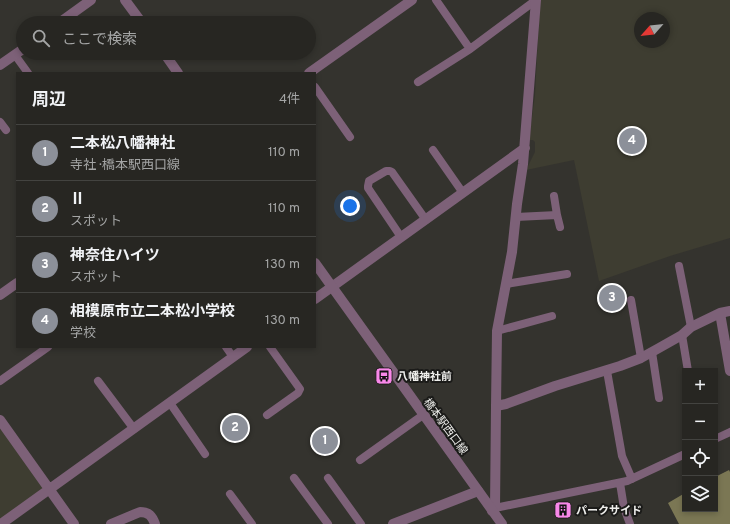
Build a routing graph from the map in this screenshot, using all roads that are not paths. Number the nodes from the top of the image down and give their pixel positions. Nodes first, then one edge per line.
1 (91, 0) edge
2 (126, 0) edge
3 (412, 0) edge
4 (436, 0) edge
5 (536, 0) edge
6 (69, 16) edge
7 (137, 16) edge
8 (470, 49) junction
9 (16, 54) edge
10 (22, 60) edge
11 (169, 60) edge
12 (0, 66) edge
13 (28, 72) edge
14 (177, 72) edge
15 (311, 72) edge
16 (418, 82) dead end
17 (316, 88) edge
18 (0, 122) edge
19 (6, 130) dead end
20 (350, 137) dead end
21 (525, 148) junction
22 (433, 150) dead end
23 (463, 193) junction
24 (554, 196) dead end
25 (557, 215) junction
26 (516, 217) junction
27 (426, 220) junction
28 (560, 228) dead end
29 (401, 238) junction
30 (316, 265) edge
31 (679, 266) dead end
32 (567, 274) dead end
33 (16, 284) edge
34 (506, 284) junction
35 (332, 287) junction
36 (0, 295) edge
37 (316, 298) edge
38 (631, 300) dead end
39 (730, 310) edge
40 (720, 313) junction
41 (552, 316) dead end
42 (692, 328) junction
43 (497, 331) junction
44 (682, 335) junction
45 (47, 348) edge
46 (227, 348) edge
47 (246, 348) edge
48 (271, 348) edge
49 (652, 352) junction
50 (233, 357) junction
51 (641, 358) junction
52 (688, 368) edge
53 (607, 371) junction
54 (730, 372) edge
55 (0, 381) edge
56 (98, 382) dead end
57 (659, 398) dead end
58 (170, 403) junction
59 (496, 406) junction
60 (268, 414) dead end
61 (423, 415) junction
62 (0, 420) edge
63 (134, 429) junction
64 (730, 432) edge
65 (718, 438) edge
66 (205, 454) dead end
67 (682, 455) edge
68 (360, 460) dead end
69 (294, 478) dead end
70 (328, 478) dead end
71 (632, 479) junction
72 (620, 482) junction
73 (50, 490) junction
74 (478, 492) junction
75 (230, 494) dead end
76 (494, 510) junction
77 (407, 522) edge
78 (1, 524) edge
79 (74, 524) edge
80 (112, 524) edge
81 (155, 524) edge
82 (252, 524) edge
83 (328, 524) edge
84 (361, 524) edge
85 (393, 524) edge
86 (502, 524) edge
87 (630, 524) edge

1 - 6 street
2 - 7 street
3 - 15 street
4 - 8 lane
5 - 8 lane
5 - 21 street
8 - 16 lane
9 - 12 street
10 - 13 lane
11 - 14 street
17 - 20 lane
18 - 19 lane
21 - 23 street
21 - 26 street
22 - 23 lane
23 - 27 street
24 - 25 lane
25 - 26 lane
25 - 28 lane
26 - 34 street
27 - 29 street
27 - 29 lane
29 - 35 street
30 - 35 street, 橋本駅西口線
31 - 42 lane
32 - 34 lane
33 - 36 street
34 - 43 street
35 - 37 street
35 - 61 street, 橋本駅西口線
38 - 51 lane
39 - 40 street
40 - 42 street
40 - 54 street
41 - 43 lane
42 - 44 street
43 - 59 street
44 - 49 street
44 - 52 lane
45 - 55 lane
46 - 50 lane
47 - 50 street
48 - 60 lane
49 - 51 street
49 - 57 lane
50 - 58 street
51 - 53 street
53 - 59 street
53 - 71 lane
56 - 63 lane
58 - 63 street
58 - 66 lane
59 - 76 street
61 - 68 lane
61 - 74 street, 橋本駅西口線
62 - 73 street
63 - 73 street
64 - 65 lane
67 - 71 lane
69 - 83 lane
70 - 84 lane
71 - 72 lane
72 - 76 lane
72 - 87 lane
73 - 78 street
73 - 79 street
74 - 76 street, 橋本駅西口線
74 - 77 street
75 - 82 lane
76 - 86 street, 橋本駅西口線
77 - 85 street
80 - 81 street

